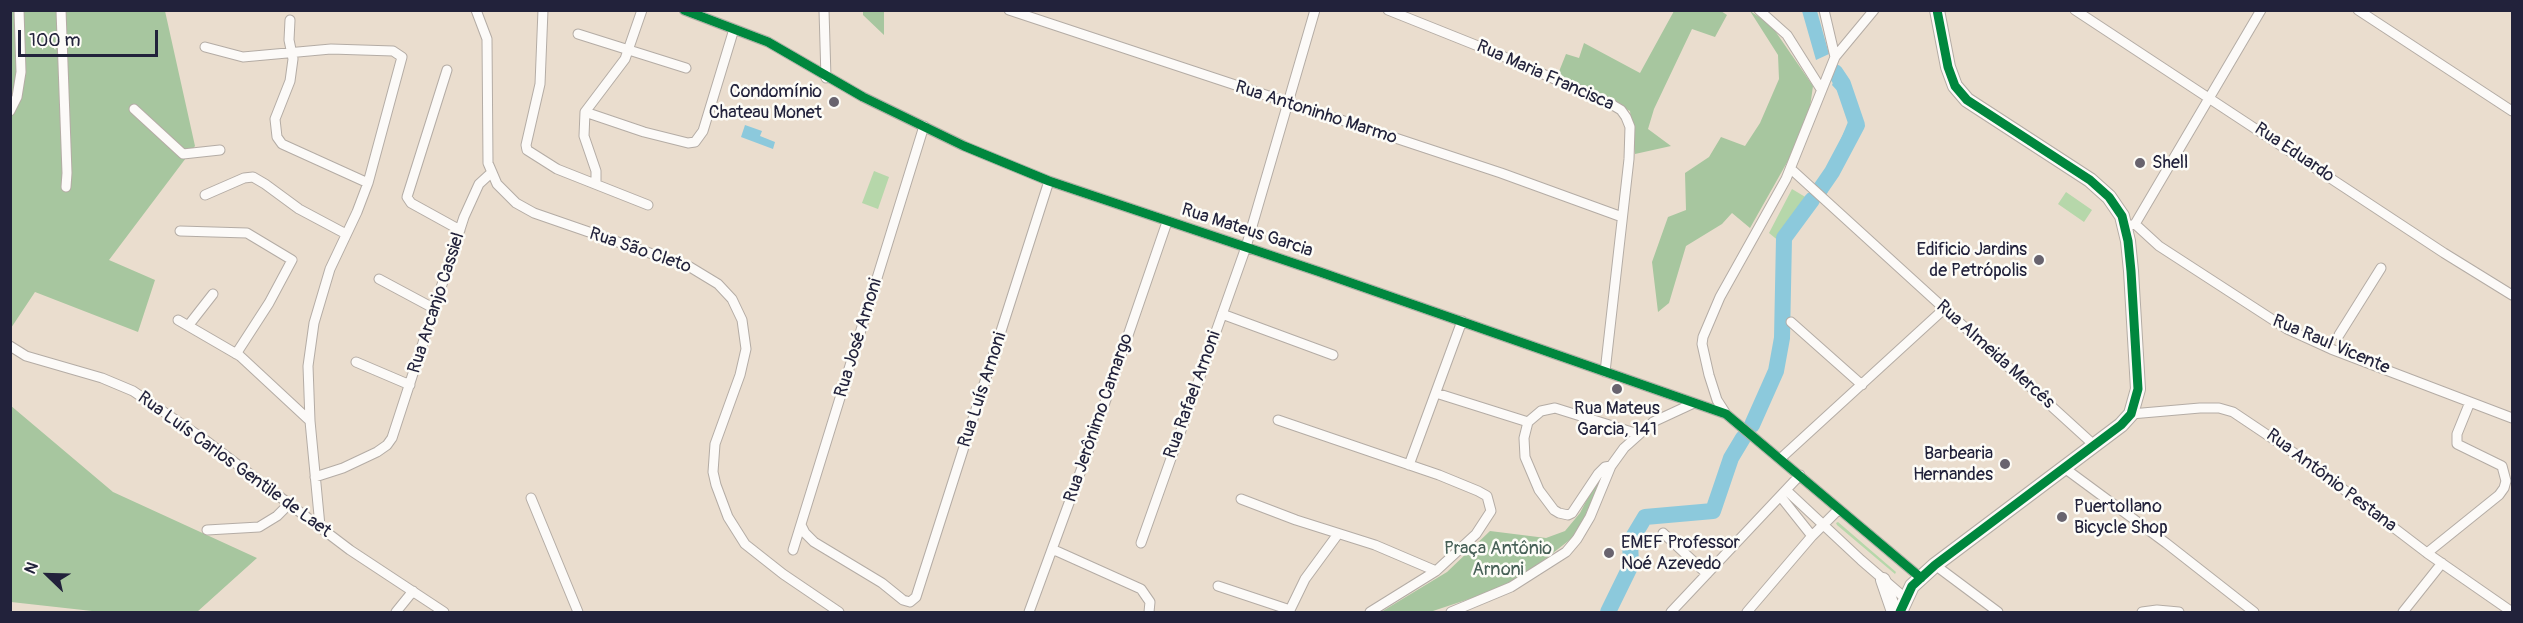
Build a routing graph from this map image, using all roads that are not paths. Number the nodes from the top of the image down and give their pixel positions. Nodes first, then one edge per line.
1 (19, 10) edge
2 (61, 10) edge
3 (476, 10) edge
4 (543, 10) edge
5 (642, 10) edge
6 (684, 10) edge
7 (715, 10) edge
8 (824, 10) edge
9 (1009, 10) edge
10 (1315, 10) edge
11 (1388, 10) edge
12 (1759, 10) edge
13 (1824, 10) edge
14 (1874, 10) edge
15 (1937, 10) edge
16 (2075, 10) edge
17 (2261, 10) edge
18 (2358, 10) edge
19 (290, 20) dead end
20 (716, 23) junction
21 (734, 29) junction
22 (578, 34) dead end
23 (205, 47) dead end
24 (630, 50) junction
25 (293, 52) junction
26 (1835, 57) junction
27 (686, 68) dead end
28 (447, 70) dead end
29 (826, 78) junction
30 (1821, 88) junction
31 (2210, 97) junction
32 (1288, 104) junction
33 (134, 109) dead end
34 (10, 111) edge
35 (2512, 111) edge
36 (585, 112) junction
37 (924, 126) junction
38 (220, 150) dead end
39 (1791, 169) junction
40 (491, 173) junction
41 (1049, 182) junction
42 (368, 183) junction
43 (596, 184) junction
44 (66, 187) dead end
45 (205, 195) dead end
46 (648, 205) dead end
47 (1622, 217) junction
48 (1167, 222) junction
49 (2130, 225) junction
50 (460, 230) junction
51 (180, 231) dead end
52 (346, 234) junction
53 (1246, 247) junction
54 (2381, 268) dead end
55 (378, 279) dead end
56 (213, 294) dead end
57 (2512, 295) edge
58 (435, 309) junction
59 (1944, 309) junction
60 (1222, 314) junction
61 (178, 320) dead end
62 (1462, 321) junction
63 (1791, 322) dead end
64 (188, 326) junction
65 (10, 346) edge
66 (2331, 349) junction
67 (236, 354) junction
68 (1333, 355) dead end
69 (356, 362) dead end
70 (1605, 372) junction
71 (410, 385) junction
72 (1862, 385) junction
73 (1436, 393) junction
74 (2470, 402) junction
75 (1694, 403) junction
76 (1726, 414) junction
77 (2131, 414) junction
78 (2512, 418) edge
79 (1278, 420) dead end
80 (310, 421) junction
81 (1528, 422) junction
82 (1638, 434) junction
83 (2094, 445) junction
84 (1780, 459) junction
85 (1409, 465) junction
86 (1611, 466) junction
87 (2063, 467) junction
88 (1800, 475) junction
89 (315, 477) junction
90 (1784, 493) junction
91 (531, 498) dead end
92 (1241, 499) dead end
93 (290, 503) junction
94 (1839, 509) junction
95 (801, 525) junction
96 (320, 526) junction
97 (1824, 526) junction
98 (207, 530) dead end
99 (1663, 533) dead end
100 (1338, 534) junction
101 (1812, 536) junction
102 (1141, 543) dead end
103 (1052, 549) junction
104 (793, 550) dead end
105 (2427, 553) junction
106 (2442, 563) junction
107 (1935, 565) junction
108 (1436, 571) junction
109 (1707, 574) junction
110 (1921, 578) junction
111 (1883, 580) junction
112 (1218, 586) dead end
113 (413, 591) junction
114 (1905, 598) junction
115 (1289, 611) edge
116 (396, 612) edge
117 (444, 612) edge
118 (578, 612) edge
119 (839, 612) edge
120 (1029, 612) edge
121 (1149, 612) edge
122 (1370, 612) edge
123 (1450, 612) edge
124 (1671, 612) edge
125 (1747, 612) edge
126 (1894, 612) edge
127 (1900, 612) edge
128 (1998, 612) edge
129 (2142, 612) edge
130 (2178, 612) edge
131 (2254, 612) edge
132 (2403, 612) edge
133 (2512, 612) edge

1 - 34 street
2 - 44 street
3 - 40 street
4 - 43 street
5 - 24 street
6 - 20 street, Rua Mateus Garcia
7 - 20 street
8 - 29 street
9 - 32 street, Rua Antoninho Marmo
10 - 32 street, Rua Rafael Arnoni
11 - 47 street, Rua Maria Francisca
12 - 30 street
13 - 26 street
14 - 26 street
15 - 49 main road
16 - 31 street, Rua Eduardo
17 - 31 street
18 - 35 street
19 - 25 street
20 - 21 street, Rua Mateus Garcia
21 - 29 street, Rua Mateus Garcia
21 - 36 street
22 - 24 street
23 - 25 street
24 - 27 street
24 - 36 street
25 - 42 street
25 - 42 street
26 - 30 street
28 - 50 street
29 - 37 street, Rua Mateus Garcia
30 - 39 street
31 - 49 street
31 - 57 street, Rua Eduardo
32 - 47 street, Rua Antoninho Marmo
32 - 53 street, Rua Rafael Arnoni
33 - 38 street
36 - 43 street
37 - 41 street, Rua Mateus Garcia
37 - 95 street, Rua José Arnoni
39 - 59 street, Rua Almeida Mercês
39 - 76 street
40 - 50 street, Rua Arcanjo Cassiel
40 - 119 street, Rua São Cleto
41 - 48 street, Rua Mateus Garcia
41 - 95 street, Rua Luís Arnoni
42 - 52 street
43 - 46 street
45 - 52 street
47 - 70 street, Rua Maria Francisca
48 - 53 street, Rua Mateus Garcia
48 - 103 street, Rua Jerônimo Camargo
49 - 66 street, Rua Raul Vicente
49 - 77 main road
50 - 58 street, Rua Arcanjo Cassiel
51 - 67 street
52 - 80 street
53 - 60 street, Rua Rafael Arnoni
53 - 62 street, Rua Mateus Garcia
54 - 66 street
55 - 58 street
56 - 64 street
58 - 71 street, Rua Arcanjo Cassiel
59 - 72 street
59 - 83 street, Rua Almeida Mercês
60 - 68 street
60 - 102 street, Rua Rafael Arnoni
61 - 64 street
62 - 70 street, Rua Mateus Garcia
62 - 73 street
63 - 72 street
64 - 67 street
65 - 93 street, Rua Luís Carlos Gentile de Laet
66 - 74 street, Rua Raul Vicente
67 - 80 street
69 - 71 street
70 - 75 street, Rua Mateus Garcia
71 - 89 street, Rua Arcanjo Cassiel
72 - 84 street
73 - 81 street
73 - 85 street
74 - 78 street, Rua Raul Vicente
74 - 105 street
75 - 76 street, Rua Mateus Garcia
75 - 82 street
76 - 84 street, Rua Mateus Garcia
77 - 83 main road
77 - 105 street, Rua Antônio Pestana
79 - 85 street
80 - 89 street
81 - 82 street
81 - 86 street
82 - 86 street
83 - 87 main road
84 - 88 street, Rua Mateus Garcia
85 - 108 street
86 - 123 street
87 - 107 main road
87 - 131 street
88 - 90 street
88 - 94 street, Rua Mateus Garcia
89 - 96 street
90 - 97 street
90 - 101 street
90 - 109 street
91 - 118 street
92 - 100 street
93 - 96 street, Rua Luís Carlos Gentile de Laet
93 - 98 street
94 - 97 street
94 - 110 street, Rua Mateus Garcia
95 - 104 street, Rua José Arnoni
96 - 113 street, Rua Luís Carlos Gentile de Laet
97 - 101 street
97 - 111 street
99 - 109 street
100 - 108 street
100 - 115 street
101 - 125 street
103 - 120 street, Rua Jerônimo Camargo
103 - 121 street
105 - 106 street, Rua Antônio Pestana
106 - 132 street
106 - 133 street, Rua Antônio Pestana
107 - 110 main road
107 - 128 street
108 - 122 street
109 - 124 street
110 - 114 main road
111 - 114 street
111 - 126 main road
112 - 115 street
113 - 116 street
113 - 117 street, Rua Luís Carlos Gentile de Laet
114 - 127 main road
129 - 130 street

